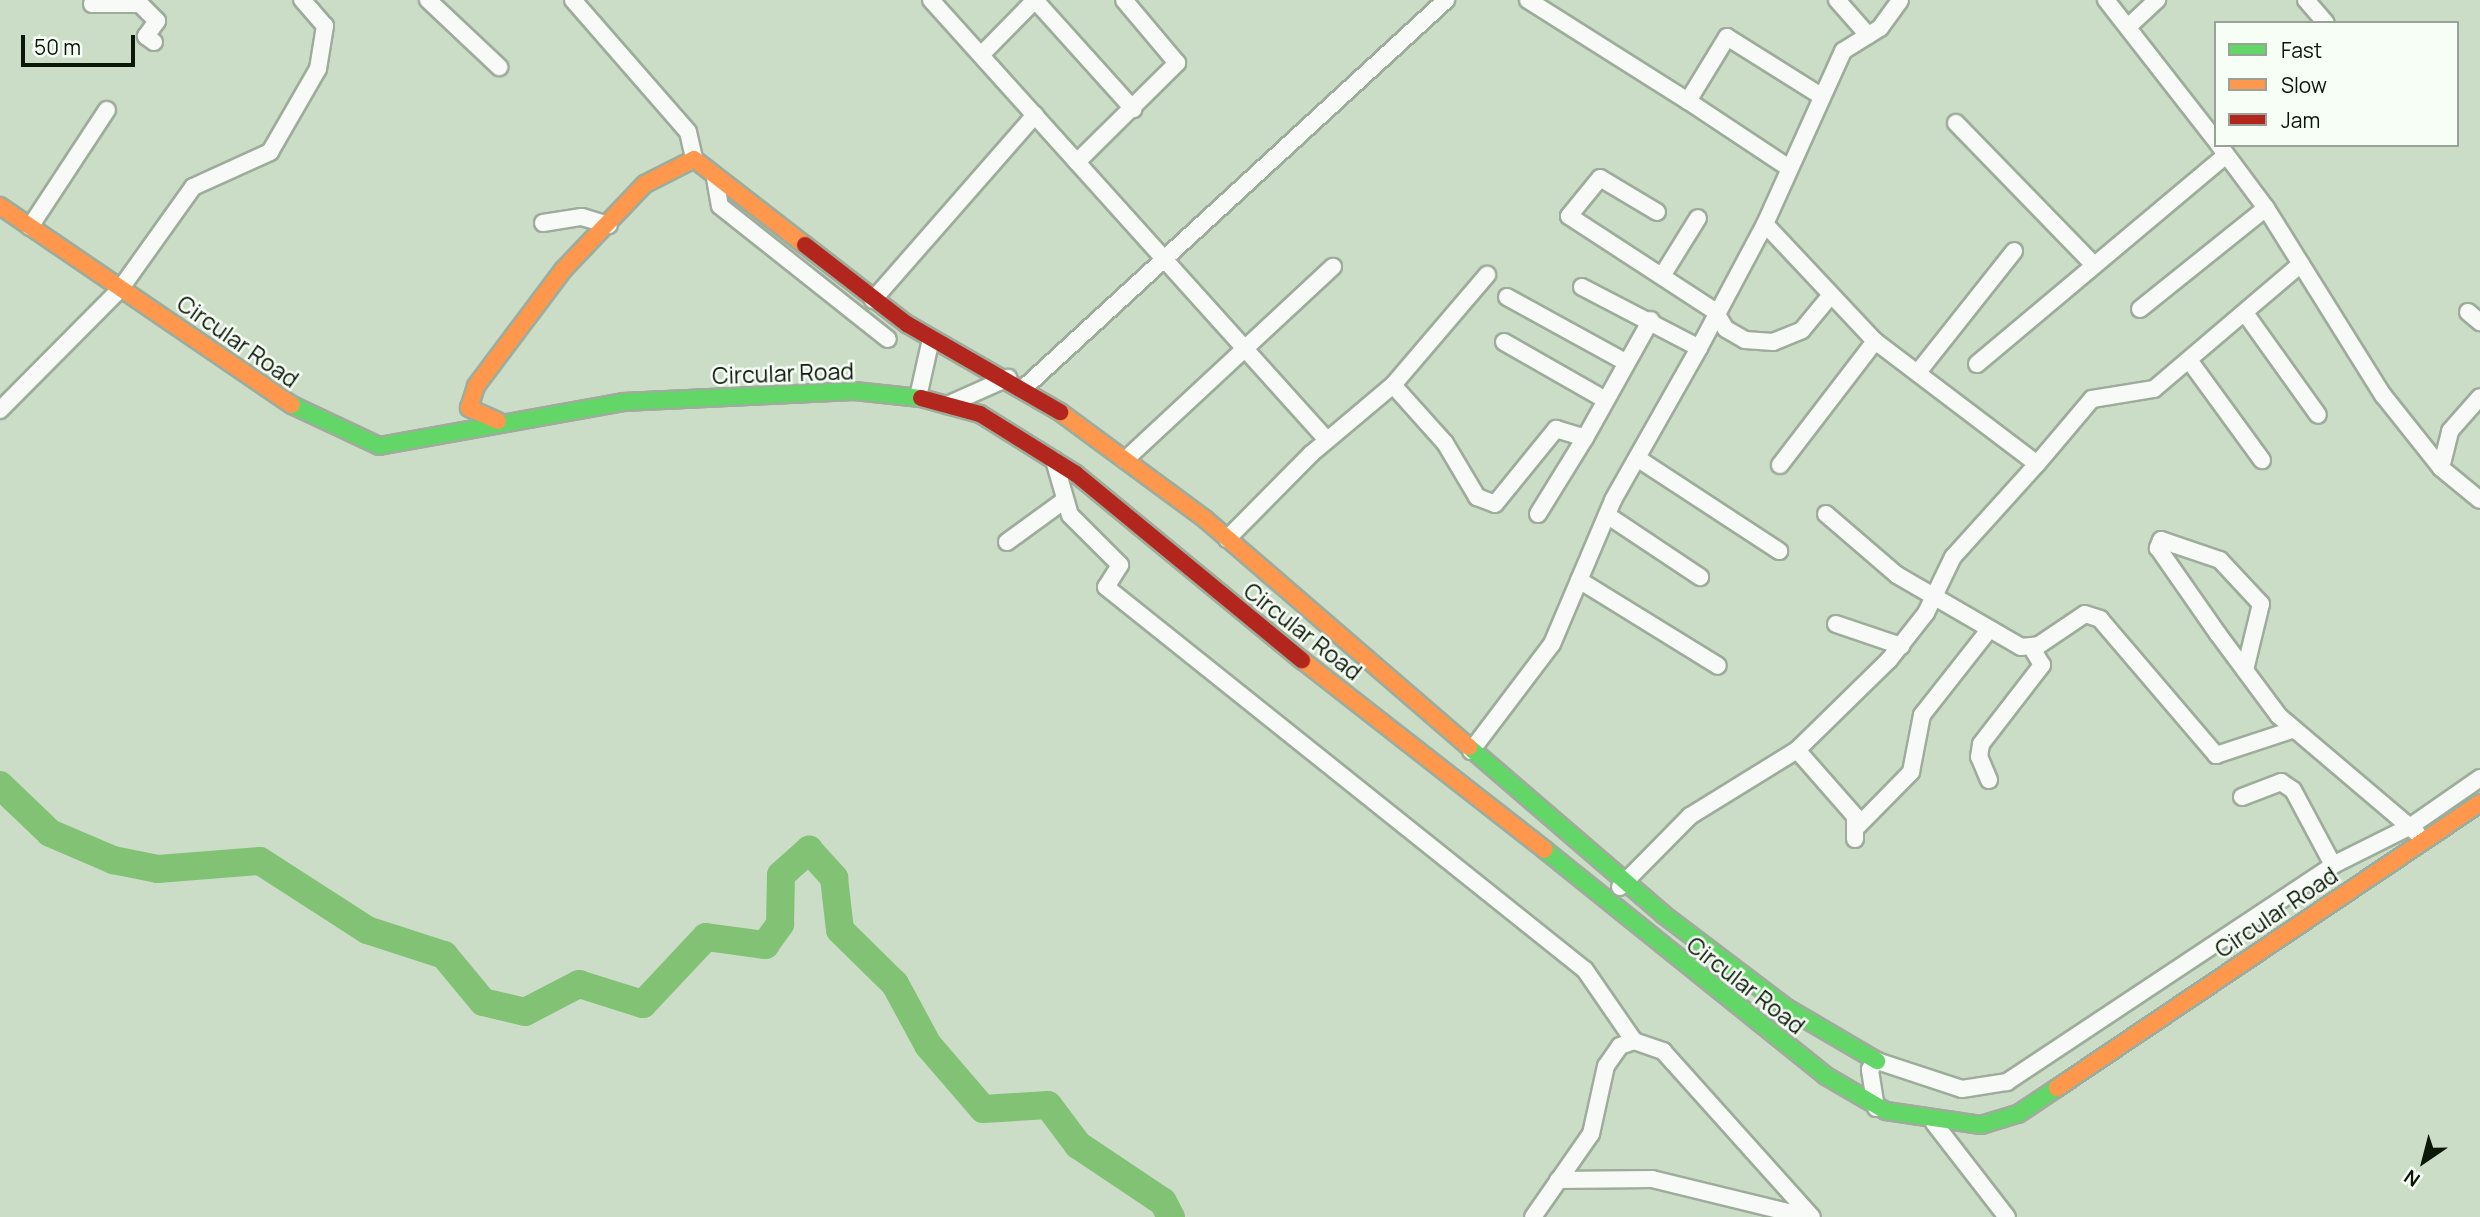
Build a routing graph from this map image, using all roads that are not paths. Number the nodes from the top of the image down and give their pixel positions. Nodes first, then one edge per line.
1 (302, 0) edge
2 (428, 0) edge
3 (573, 0) edge
4 (1035, 0) edge
5 (1124, 0) edge
6 (1446, 0) edge
7 (1528, 0) edge
8 (1837, 0) edge
9 (1900, 0) edge
10 (2106, 0) edge
11 (2157, 0) edge
12 (2306, 0) edge
13 (937, 2) edge
14 (92, 4) dead end
15 (2324, 21) edge
16 (2128, 27) junction
17 (1867, 35) junction
18 (154, 42) dead end
19 (981, 55) junction
20 (499, 67) dead end
21 (1821, 96) junction
22 (1688, 101) junction
23 (1133, 109) junction
24 (107, 110) dead end
25 (1035, 115) junction
26 (1956, 123) dead end
27 (2214, 139) edge
28 (2220, 147) edge
29 (694, 159) junction
30 (1077, 162) junction
31 (1789, 168) junction
32 (715, 178) junction
33 (0, 206) edge
34 (2266, 208) junction
35 (1657, 212) dead end
36 (1698, 218) dead end
37 (543, 223) dead end
38 (1765, 224) junction
39 (609, 225) junction
40 (30, 227) junction
41 (2014, 251) dead end
42 (1164, 259) junction
43 (2091, 262) junction
44 (2301, 264) junction
45 (1334, 267) dead end
46 (1487, 275) dead end
47 (1662, 276) junction
48 (1582, 287) dead end
49 (121, 288) junction
50 (1831, 295) junction
51 (1507, 297) dead end
52 (873, 300) junction
53 (2140, 309) dead end
54 (1715, 312) junction
55 (2245, 313) junction
56 (1651, 320) junction
57 (888, 339) dead end
58 (931, 339) junction
59 (1875, 341) junction
60 (1504, 342) dead end
61 (1699, 348) junction
62 (1246, 349) junction
63 (2189, 360) junction
64 (1625, 362) junction
65 (1977, 364) dead end
66 (1919, 371) junction
67 (1008, 378) junction
68 (1393, 385) junction
69 (1025, 387) junction
70 (918, 397) junction
71 (2480, 397) edge
72 (1604, 399) junction
73 (947, 405) junction
74 (0, 410) edge
75 (2318, 415) dead end
76 (498, 421) junction
77 (1585, 438) junction
78 (1326, 440) junction
79 (1637, 458) junction
80 (1054, 460) junction
81 (1125, 460) junction
82 (2262, 460) dead end
83 (2037, 464) junction
84 (1780, 465) dead end
85 (2441, 468) junction
86 (2480, 499) edge
87 (1062, 502) junction
88 (1538, 514) dead end
89 (1607, 514) junction
90 (1826, 514) dead end
91 (1227, 539) junction
92 (1007, 542) dead end
93 (1779, 551) dead end
94 (1700, 577) dead end
95 (1579, 580) junction
96 (1933, 597) junction
97 (1836, 624) dead end
98 (1989, 629) junction
99 (1901, 646) junction
100 (2031, 647) junction
101 (1718, 666) dead end
102 (2245, 670) junction
103 (2292, 730) junction
104 (1797, 750) junction
105 (1471, 751) junction
106 (2480, 778) edge
107 (1989, 780) dead end
108 (2242, 797) dead end
109 (2480, 803) edge
110 (2411, 826) junction
111 (2423, 840) junction
112 (2333, 866) junction
113 (1625, 883) junction
114 (1608, 899) junction
115 (1634, 1041) junction
116 (1877, 1061) junction
117 (1876, 1108) junction
118 (1934, 1123) junction
119 (1558, 1180) junction
120 (2002, 1215) edge
121 (1533, 1217) edge
122 (1810, 1217) edge

1 - 49 street
2 - 20 street
3 - 29 street
4 - 19 street
4 - 23 street
5 - 23 street
6 - 42 street
7 - 22 street
8 - 17 street
9 - 17 street
10 - 16 street
11 - 16 street
12 - 15 street
13 - 19 street
14 - 18 street
16 - 27 street
17 - 21 street
19 - 25 street
21 - 22 street
21 - 31 street
22 - 31 street
23 - 30 street
24 - 40 street
25 - 30 street
25 - 52 street
26 - 43 street
28 - 34 street
28 - 43 street
29 - 32 main road
29 - 39 main road
30 - 42 street
31 - 38 street
32 - 52 main road
32 - 57 street
33 - 40 main road, Circular Road
34 - 44 street
34 - 53 street
35 - 47 street
36 - 47 street
37 - 39 street
38 - 50 street
38 - 54 street
39 - 76 main road
40 - 49 main road, Circular Road
41 - 66 street
42 - 62 street
42 - 69 street
43 - 65 street
44 - 55 street
44 - 85 street
45 - 62 street
46 - 68 street
47 - 54 street
48 - 56 street
49 - 74 street
49 - 76 main road, Circular Road
50 - 54 street
50 - 59 street
51 - 64 street
52 - 58 main road
54 - 61 street
55 - 63 street
55 - 75 street
56 - 61 street
56 - 64 street
58 - 67 main road
58 - 70 street
59 - 66 street
59 - 84 street
60 - 72 street
61 - 79 street
62 - 78 street
62 - 81 street
63 - 82 street
63 - 83 street
64 - 72 street
66 - 83 street
67 - 69 main road
67 - 73 street
68 - 77 street
68 - 78 street
69 - 81 main road
70 - 73 main road, Circular Road
70 - 76 main road, Circular Road
71 - 85 street
72 - 77 street
73 - 80 main road, Circular Road
77 - 88 street
78 - 91 street
79 - 89 street
79 - 93 street
80 - 87 street
80 - 114 main road, Circular Road
81 - 91 main road
83 - 96 street
85 - 86 street
87 - 92 street
87 - 115 street
89 - 94 street
89 - 95 street
90 - 96 street
91 - 105 main road
95 - 101 street
95 - 105 street
96 - 98 street
96 - 99 street
97 - 99 street
98 - 100 street
98 - 104 street
99 - 104 street
100 - 103 street
100 - 107 street
102 - 102 street
102 - 103 street
103 - 110 street
104 - 113 street
105 - 113 main road
106 - 110 street
108 - 112 street
109 - 111 main road, Circular Road
110 - 111 street
110 - 112 street
111 - 118 main road, Circular Road
112 - 116 street
113 - 114 street
113 - 116 main road
114 - 117 main road, Circular Road
115 - 119 street
115 - 122 street
116 - 117 street
117 - 118 main road, Circular Road
118 - 120 street
119 - 121 street
119 - 122 street

